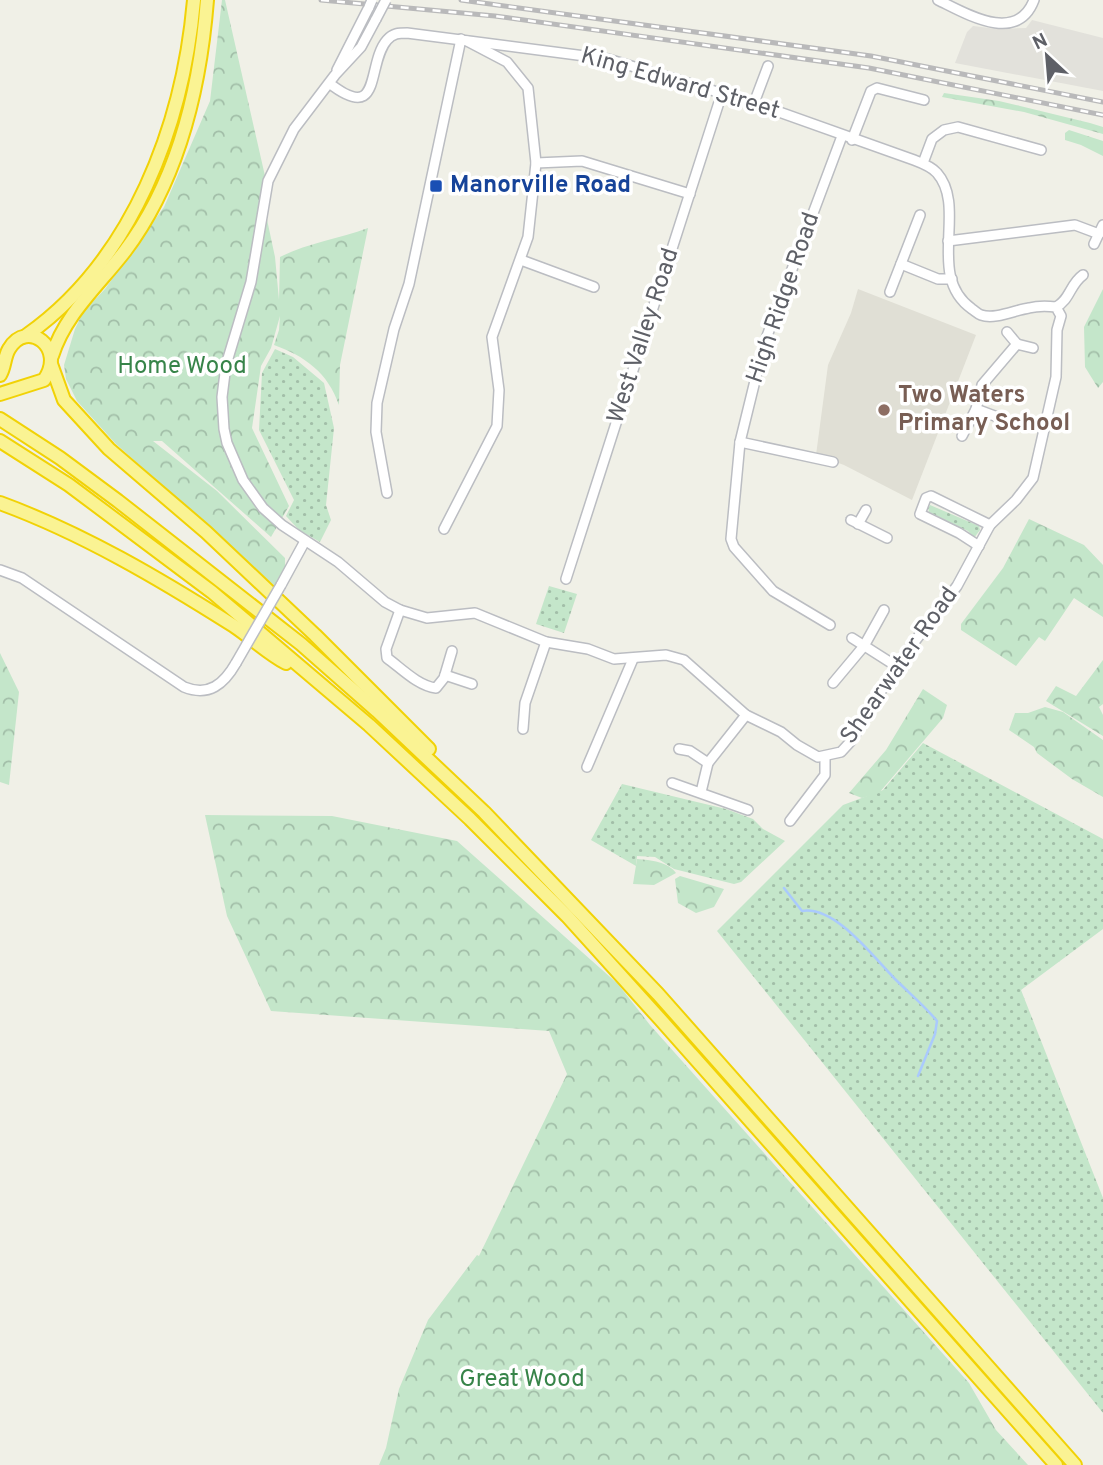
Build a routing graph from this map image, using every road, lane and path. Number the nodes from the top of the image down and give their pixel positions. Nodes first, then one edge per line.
1 (386, 0) edge
2 (939, 0) edge
3 (1034, 0) edge
4 (200, 2) edge
5 (370, 4) edge
6 (463, 39) junction
7 (523, 47) junction
8 (768, 66) dead end
9 (514, 68) junction
10 (332, 79) junction
11 (722, 93) junction
12 (924, 100) dead end
13 (754, 103) junction
14 (842, 136) junction
15 (852, 140) junction
16 (1009, 141) junction
17 (1041, 150) dead end
18 (1005, 152) dead end
19 (536, 163) junction
20 (923, 163) junction
21 (690, 194) junction
22 (920, 215) dead end
23 (1101, 229) edge
24 (948, 241) junction
25 (1094, 244) dead end
26 (522, 260) junction
27 (901, 264) junction
28 (1083, 275) dead end
29 (952, 279) junction
30 (594, 286) dead end
31 (890, 292) dead end
32 (1056, 307) junction
33 (1007, 332) dead end
34 (21, 338) junction
35 (0, 342) edge
36 (1017, 344) junction
37 (1033, 348) dead end
38 (52, 360) junction
39 (0, 375) edge
40 (0, 394) edge
41 (976, 409) junction
42 (2, 420) edge
43 (1045, 425) junction
44 (962, 436) dead end
45 (0, 441) edge
46 (740, 442) junction
47 (832, 462) dead end
48 (387, 493) dead end
49 (0, 503) edge
50 (866, 510) dead end
51 (990, 525) junction
52 (444, 529) dead end
53 (887, 538) dead end
54 (305, 541) junction
55 (979, 546) junction
56 (0, 570) edge
57 (566, 579) dead end
58 (400, 610) junction
59 (884, 610) dead end
60 (830, 625) dead end
61 (852, 638) dead end
62 (546, 642) junction
63 (863, 646) junction
64 (452, 651) dead end
65 (632, 659) junction
66 (896, 666) junction
67 (475, 673) dead end
68 (445, 675) junction
69 (311, 677) junction
70 (833, 683) dead end
71 (746, 715) junction
72 (523, 729) dead end
73 (679, 749) dead end
74 (825, 757) junction
75 (708, 763) junction
76 (587, 767) dead end
77 (672, 783) dead end
78 (701, 792) junction
79 (748, 810) dead end
80 (484, 812) junction
81 (790, 821) dead end
82 (1056, 1465) edge
83 (1075, 1465) edge

1 - 10 street, bridge
2 - 3 street
4 - 34 highway
4 - 38 highway
5 - 10 street
6 - 7 street, King Edward Street
6 - 9 street
6 - 10 street, King Edward Street
6 - 48 street
7 - 9 street
7 - 11 street, King Edward Street
8 - 13 street
9 - 19 street
10 - 54 street, Shearwater Road
11 - 13 street, King Edward Street
11 - 21 street, West Valley Road
12 - 15 street
13 - 14 street, King Edward Street
14 - 15 street, King Edward Street
14 - 46 street, High Ridge Road
15 - 20 street, King Edward Street
16 - 17 street
16 - 18 street
16 - 20 street
19 - 21 street
19 - 26 street
20 - 24 street
21 - 57 street, West Valley Road
22 - 27 street
23 - 24 street
23 - 25 street
24 - 29 street
26 - 30 street
26 - 52 street
27 - 29 street
27 - 31 street
28 - 32 street
29 - 32 street
32 - 43 street, Shearwater Road
33 - 36 street
34 - 35 highway
34 - 38 highway
34 - 39 highway
36 - 37 street
36 - 41 street
38 - 40 highway
38 - 80 highway
41 - 43 street
41 - 44 street
42 - 80 highway
43 - 51 street, Shearwater Road
45 - 69 highway
46 - 47 street
46 - 60 street, High Ridge Road
49 - 69 highway
50 - 53 street
51 - 55 street, Shearwater Road
51 - 55 street
54 - 56 street, bridge
54 - 58 street, Shearwater Road
55 - 66 street, Shearwater Road
58 - 62 street, Shearwater Road
58 - 68 street
59 - 63 street
61 - 63 street
62 - 65 street, Shearwater Road
62 - 72 street
63 - 66 street
63 - 70 street
64 - 68 street
65 - 71 street, Shearwater Road
65 - 76 street
66 - 74 street, Shearwater Road
67 - 68 street
69 - 82 highway
71 - 74 street, Shearwater Road
71 - 75 street
73 - 75 street
74 - 81 street
75 - 78 street
77 - 78 street
78 - 79 street
80 - 83 highway

